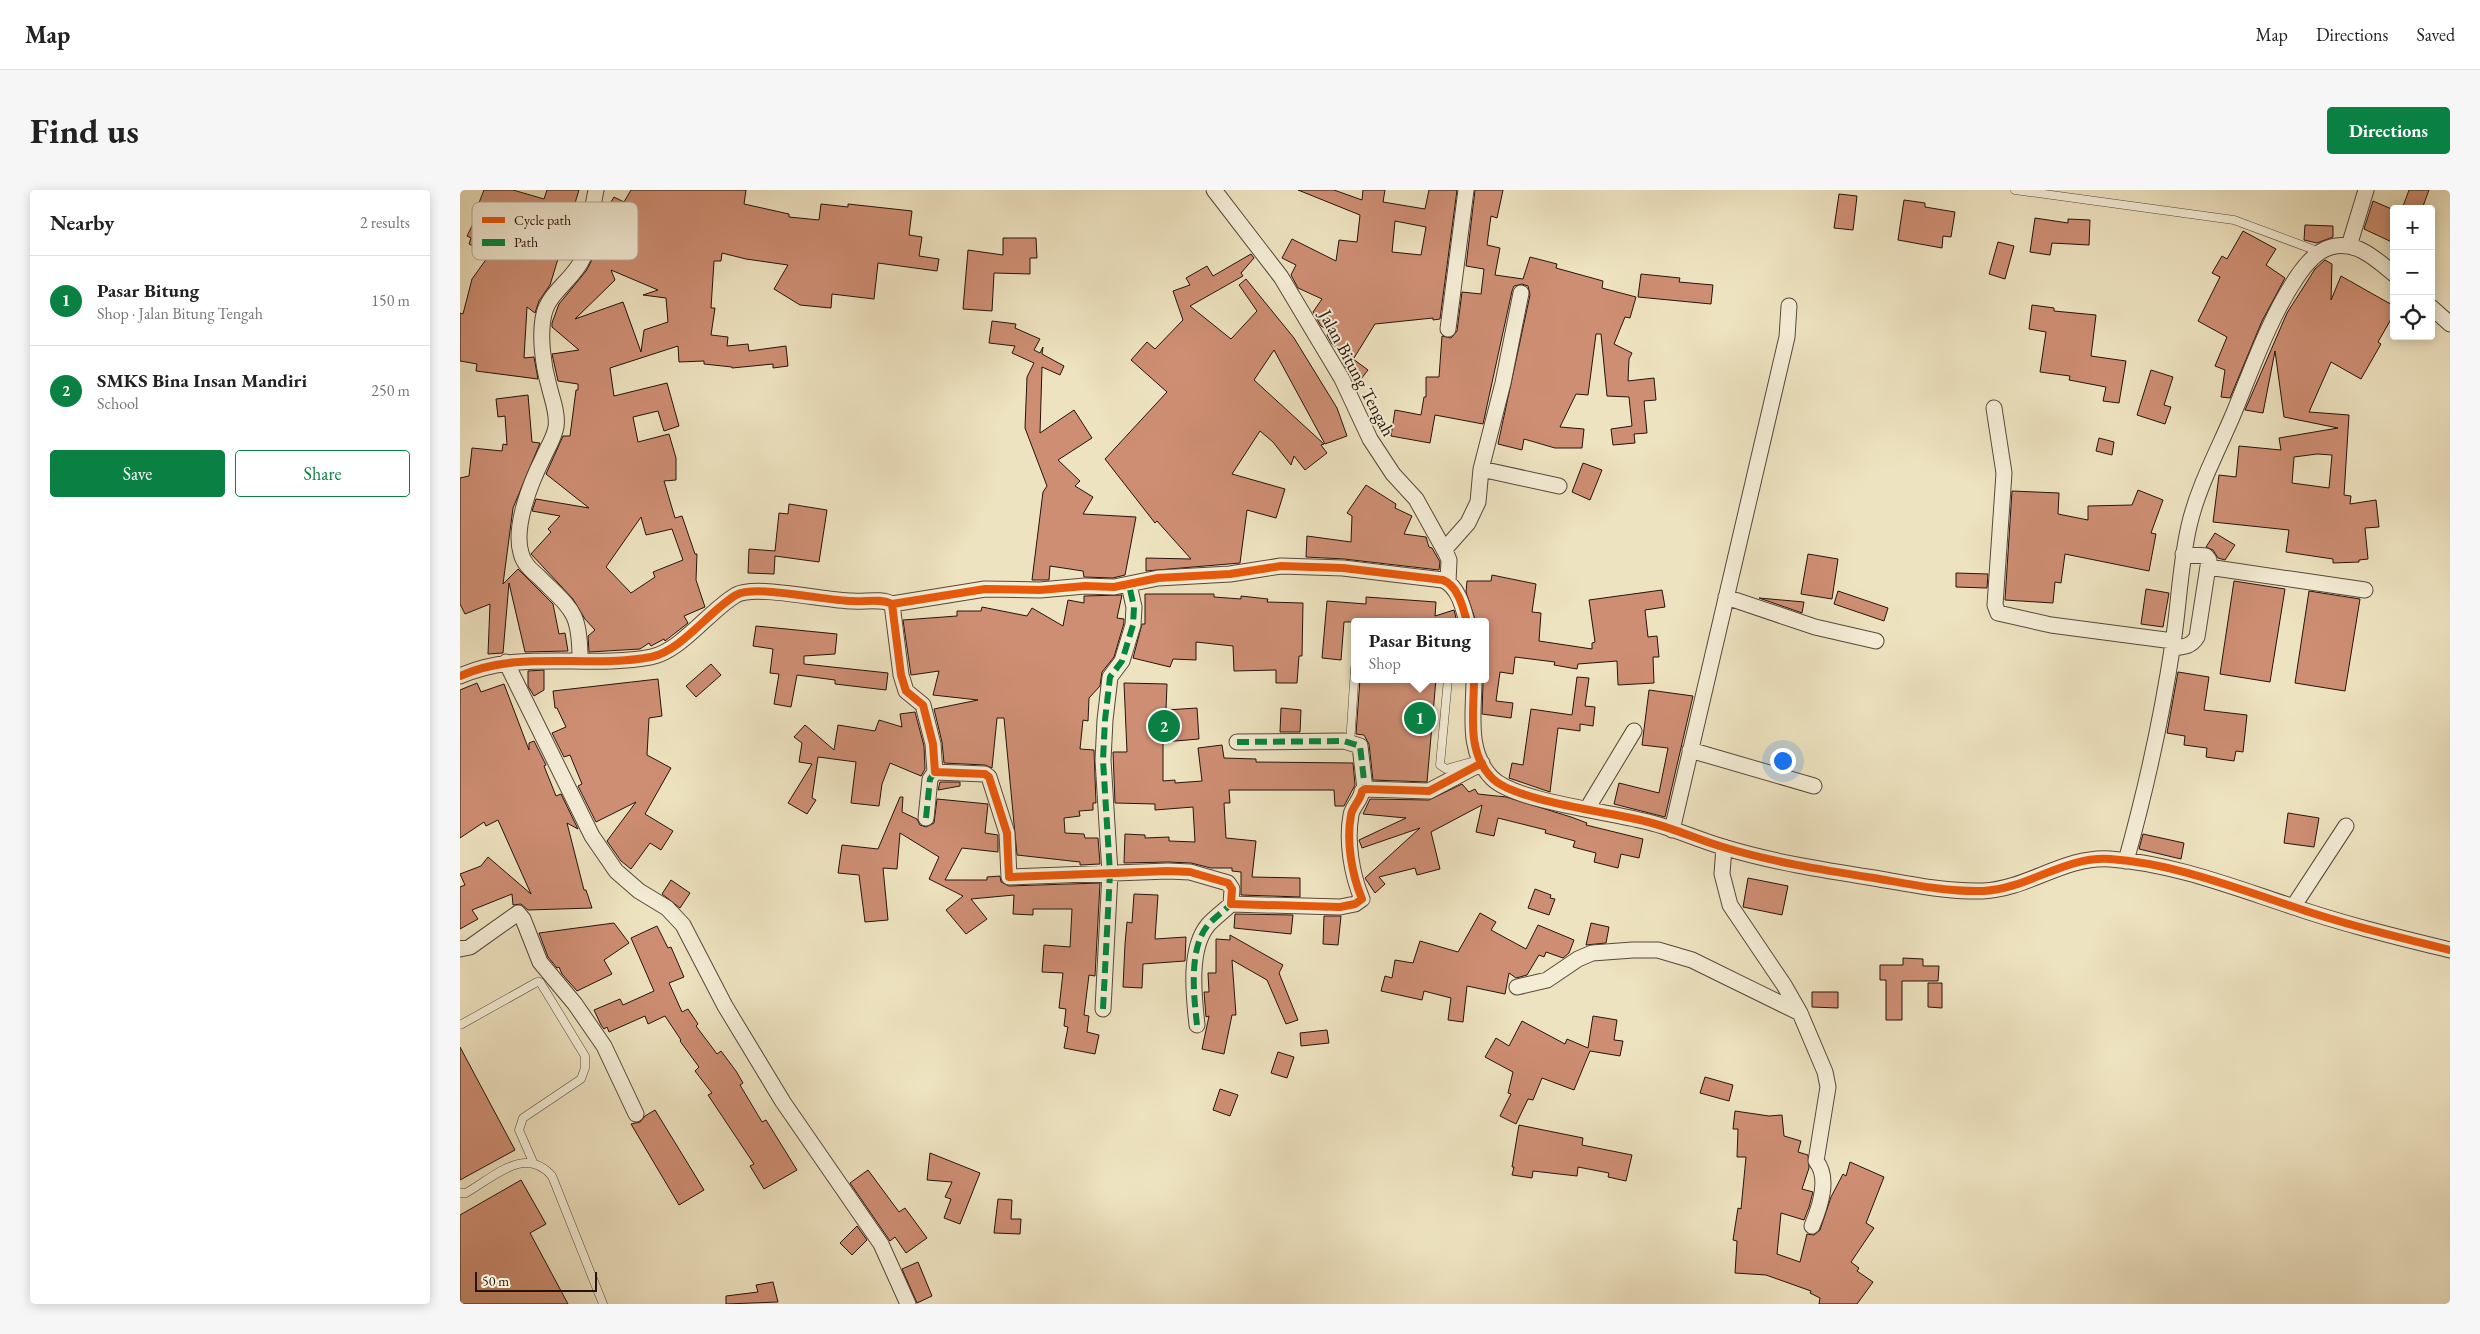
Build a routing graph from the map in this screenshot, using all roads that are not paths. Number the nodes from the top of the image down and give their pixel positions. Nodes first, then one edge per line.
1 (1214, 190) edge
2 (1466, 190) edge
3 (2016, 190) edge
4 (2366, 190) edge
5 (2348, 246) junction
6 (2320, 252) junction
7 (582, 260) edge
8 (2390, 271) edge
9 (1521, 293) dead end
10 (1789, 306) dead end
11 (2435, 311) edge
12 (2450, 324) edge
13 (1448, 329) dead end
14 (1994, 408) dead end
15 (1482, 469) junction
16 (1559, 486) dead end
17 (1444, 550) junction
18 (2183, 554) junction
19 (2208, 567) junction
20 (1448, 582) junction
21 (1129, 585) junction
22 (2365, 590) dead end
23 (1726, 598) junction
24 (892, 604) junction
25 (1466, 618) edge
26 (1876, 641) dead end
27 (2173, 644) junction
28 (580, 660) junction
29 (506, 662) junction
30 (460, 676) edge
31 (1354, 683) edge
32 (1448, 683) edge
33 (1474, 683) edge
34 (1634, 731) dead end
35 (1237, 742) dead end
36 (1350, 744) junction
37 (1690, 750) junction
38 (1480, 761) junction
39 (935, 772) junction
40 (1814, 786) dead end
41 (1366, 789) junction
42 (1588, 809) junction
43 (926, 818) dead end
44 (2346, 826) dead end
45 (1672, 830) junction
46 (1724, 847) junction
47 (2126, 861) junction
48 (1110, 873) junction
49 (1231, 904) junction
50 (2292, 907) junction
51 (460, 949) edge
52 (2450, 950) edge
53 (1518, 987) dead end
54 (1103, 1009) dead end
55 (1800, 1013) junction
56 (462, 1024) dead end
57 (1197, 1025) dead end
58 (636, 1114) dead end
59 (532, 1162) junction
60 (460, 1193) edge
61 (1812, 1226) dead end
62 (602, 1304) edge
63 (908, 1304) edge

1 - 17 street, Jalan Bitung Tengah
2 - 13 street
3 - 6 lane
4 - 5 street
5 - 6 street
5 - 8 street
6 - 18 street
7 - 28 street
9 - 15 street
10 - 23 street
11 - 12 street
14 - 27 street
15 - 16 street
15 - 17 street
17 - 20 street, Jalan Bitung Tengah
18 - 19 street
18 - 27 street
19 - 22 street
19 - 27 street
20 - 21 street
20 - 25 street
21 - 24 street
21 - 48 street
23 - 26 street
23 - 37 street
24 - 28 street
24 - 39 street
27 - 47 street
28 - 29 street
29 - 30 street
29 - 63 street
31 - 36 lane
32 - 38 lane
33 - 38 street
34 - 42 street
35 - 36 street
36 - 41 street
37 - 40 street
37 - 45 street
38 - 41 street
38 - 42 street
39 - 43 street
39 - 48 street
41 - 49 street
42 - 45 street
44 - 50 street
45 - 46 street
46 - 47 street
46 - 55 street
47 - 50 street
48 - 49 street
48 - 54 street
49 - 57 street
50 - 52 street
51 - 58 street
53 - 55 street
55 - 61 street
56 - 59 lane
59 - 60 lane
59 - 62 lane

